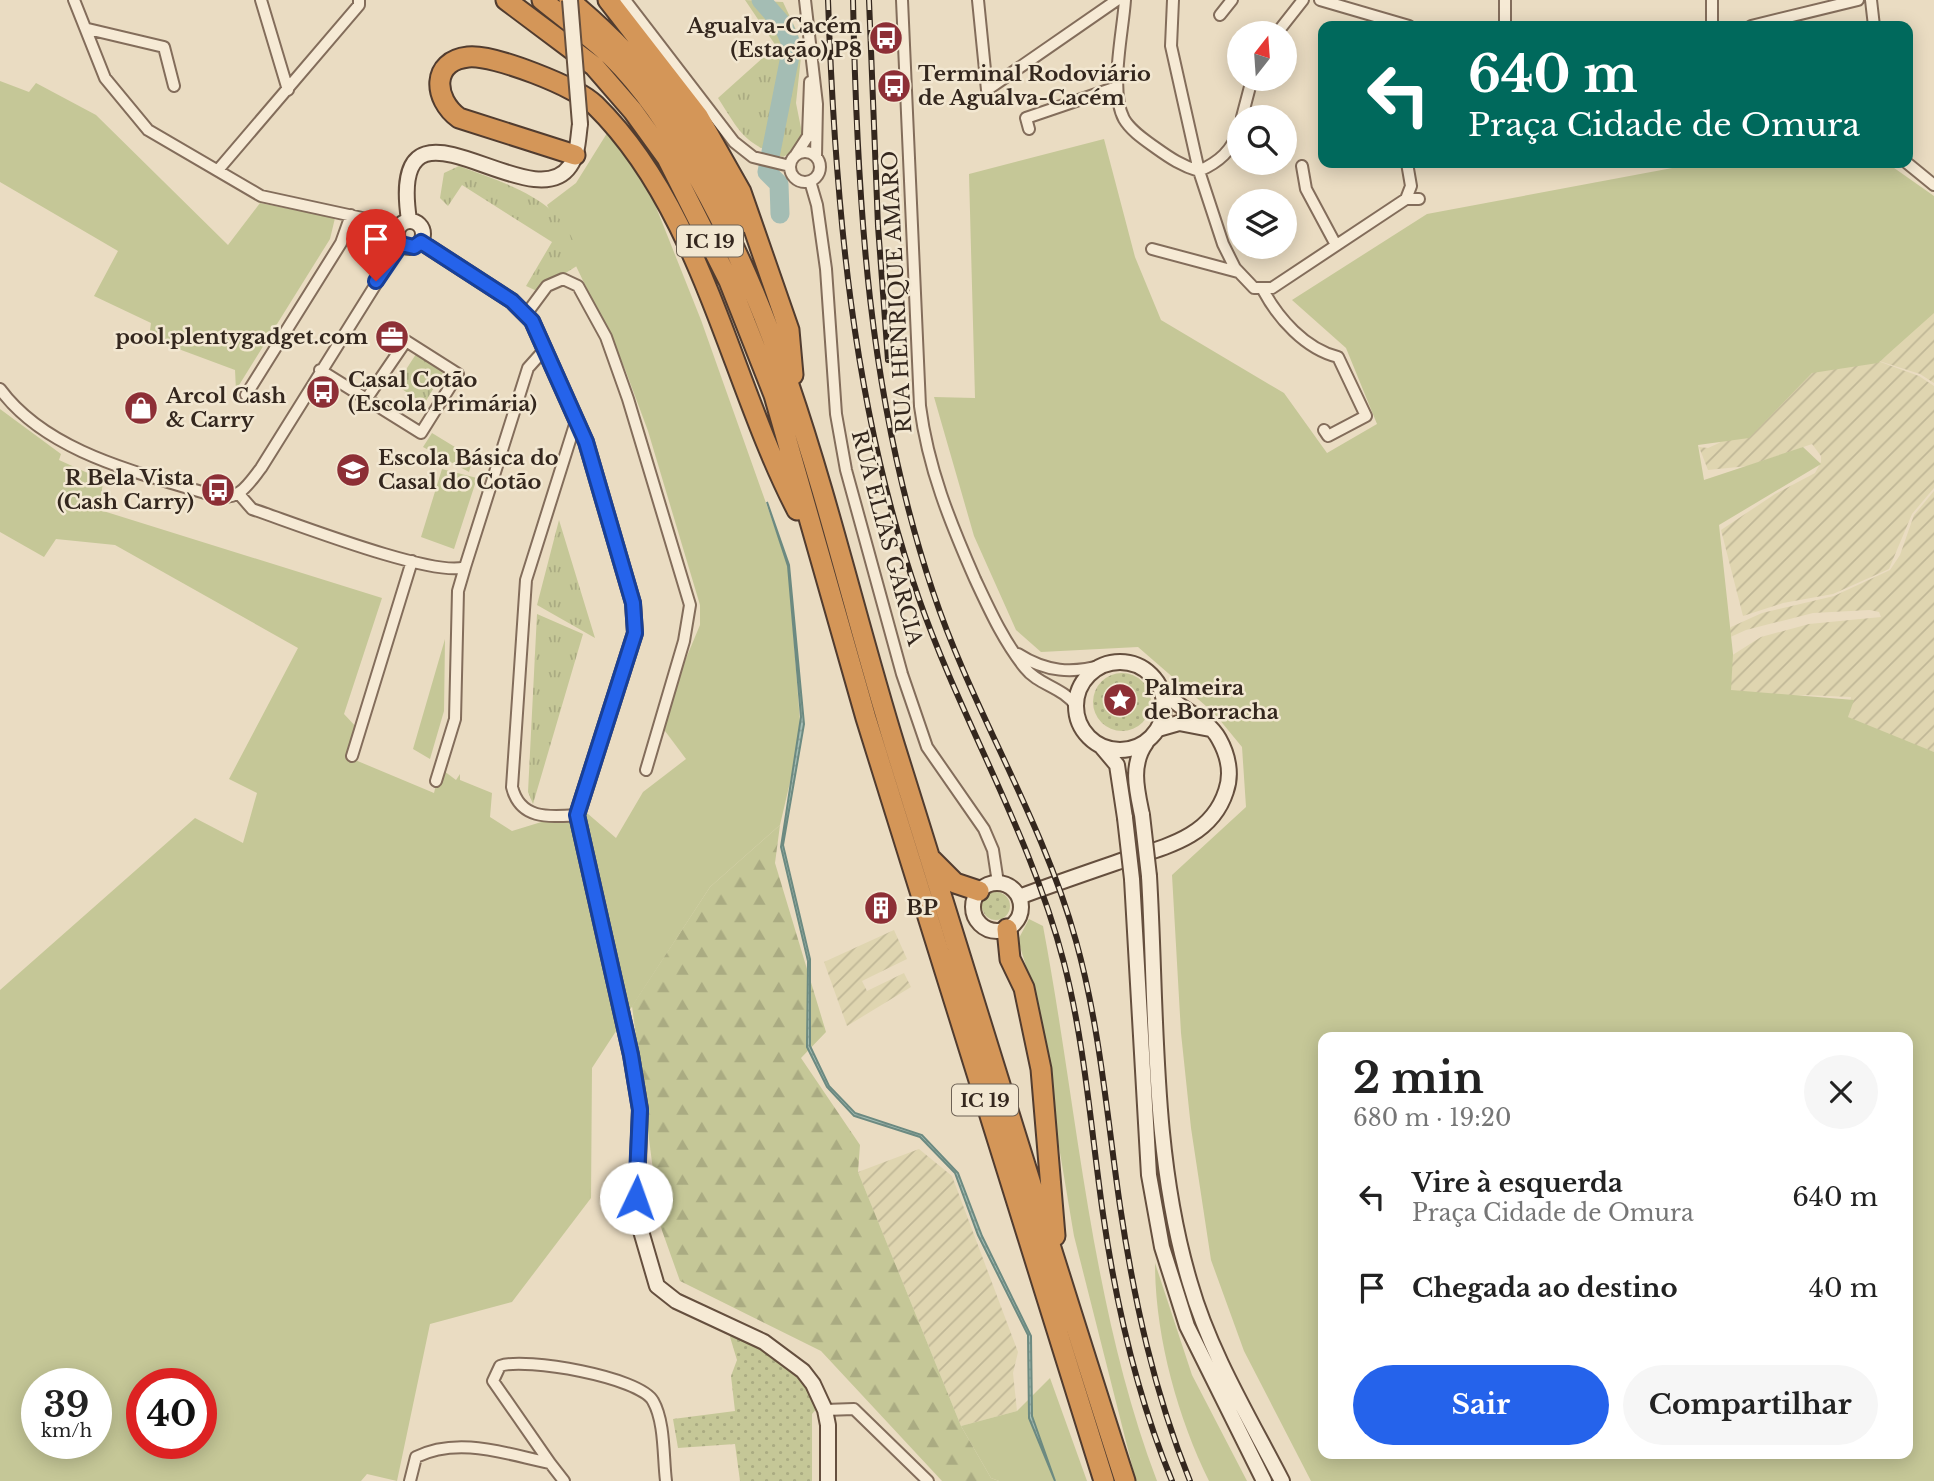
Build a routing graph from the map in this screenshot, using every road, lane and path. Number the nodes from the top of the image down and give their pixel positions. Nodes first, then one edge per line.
1 (74, 0) edge
2 (261, 0) edge
3 (359, 0) edge
4 (506, 0) edge
5 (542, 0) edge
6 (569, 0) edge
7 (608, 0) edge
8 (625, 0) edge
9 (805, 0) edge
10 (902, 0) edge
11 (978, 0) edge
12 (1116, 0) edge
13 (1125, 0) edge
14 (1173, 0) edge
15 (1232, 0) edge
16 (1303, 0) edge
17 (1320, 0) edge
18 (1505, 0) edge
19 (1712, 0) edge
20 (1858, 0) edge
21 (1871, 0) edge
22 (1220, 15) dead end
23 (1286, 21) edge
24 (1392, 21) edge
25 (1505, 21) edge
26 (1712, 21) edge
27 (1772, 21) edge
28 (1873, 21) edge
29 (88, 29) junction
30 (812, 65) junction
31 (174, 86) dead end
32 (1117, 87) junction
33 (288, 90) junction
34 (1029, 129) dead end
35 (1227, 153) edge
36 (575, 155) junction
37 (816, 157) junction
38 (790, 163) junction
39 (1301, 166) dead end
40 (1408, 168) edge
41 (1913, 168) edge
42 (218, 170) junction
43 (1199, 171) junction
44 (810, 181) junction
45 (1933, 184) edge
46 (1406, 199) junction
47 (1419, 199) dead end
48 (351, 215) junction
49 (404, 223) junction
50 (421, 242) junction
51 (401, 244) junction
52 (1336, 245) junction
53 (1152, 249) dead end
54 (1238, 272) junction
55 (773, 286) junction
56 (1263, 290) junction
57 (527, 313) junction
58 (545, 349) junction
59 (320, 370) junction
60 (0, 389) edge
61 (794, 394) junction
62 (246, 395) dead end
63 (367, 398) junction
64 (577, 418) junction
65 (1324, 430) dead end
66 (239, 494) junction
67 (814, 544) junction
68 (412, 561) junction
69 (465, 567) junction
70 (1010, 649) junction
71 (1103, 664) junction
72 (1163, 691) junction
73 (1076, 706) junction
74 (1158, 729) junction
75 (1212, 729) junction
76 (1146, 742) junction
77 (1100, 745) junction
78 (352, 756) dead end
79 (646, 770) dead end
80 (436, 781) dead end
81 (577, 815) junction
82 (930, 859) junction
83 (998, 883) junction
84 (979, 891) junction
85 (1019, 897) junction
86 (1007, 929) junction
87 (1057, 1268) junction
88 (825, 1410) junction
89 (550, 1463) junction
90 (410, 1481) edge
91 (564, 1481) edge
92 (666, 1481) edge
93 (828, 1481) edge
94 (928, 1481) edge
95 (1104, 1481) edge
96 (1125, 1481) edge
97 (1264, 1481) edge
98 (1282, 1481) edge

1 - 29 street
2 - 33 street
3 - 33 street
4 - 67 highway, IC 19
5 - 61 highway, IC 19
6 - 36 main road, bridge
6 - 55 highway
7 - 55 highway
8 - 38 street
9 - 30 street
10 - 70 street, RUA HENRIQUE AMARO
11 - 12 street
13 - 32 street
14 - 43 street
15 - 22 street
16 - 23 street
17 - 24 street
18 - 25 street
19 - 26 street
20 - 27 street
21 - 28 street
29 - 31 street
29 - 42 street
30 - 37 street
30 - 38 street
32 - 34 street
32 - 43 street
33 - 42 street
35 - 43 street
36 - 49 main road
36 - 67 highway
37 - 38 street
37 - 44 street
38 - 44 street
39 - 52 street
40 - 46 street
41 - 45 street
42 - 48 street
43 - 54 street
44 - 83 street, RUA ELIAS GARCIA
46 - 47 street
46 - 52 street
48 - 49 street
48 - 62 street
49 - 50 main road
49 - 51 main road
50 - 51 main road
50 - 57 main road
51 - 59 street
52 - 56 street
53 - 54 street
54 - 56 street
55 - 61 highway
56 - 65 street
57 - 58 main road
57 - 79 street
58 - 64 main road
58 - 69 street
59 - 63 street
59 - 66 street
60 - 66 street
61 - 82 highway, IC 19
63 - 63 street
64 - 81 main road
64 - 81 street
66 - 68 street
67 - 95 highway, IC 19
68 - 69 street
68 - 78 street
69 - 80 street
70 - 71 street
70 - 73 street, RUA HENRIQUE AMARO
71 - 72 main road
71 - 73 main road
72 - 74 main road
72 - 75 main road
73 - 77 main road
74 - 75 main road
74 - 76 main road
75 - 85 main road
76 - 77 main road
76 - 98 main road, bridge
77 - 97 main road, bridge
81 - 88 main road
82 - 84 highway
82 - 87 highway, IC 19
83 - 84 main road
83 - 85 main road
84 - 86 main road
85 - 86 main road
86 - 87 highway
87 - 96 highway, IC 19
88 - 93 main road
88 - 94 street
89 - 90 street
89 - 91 street
89 - 92 street

